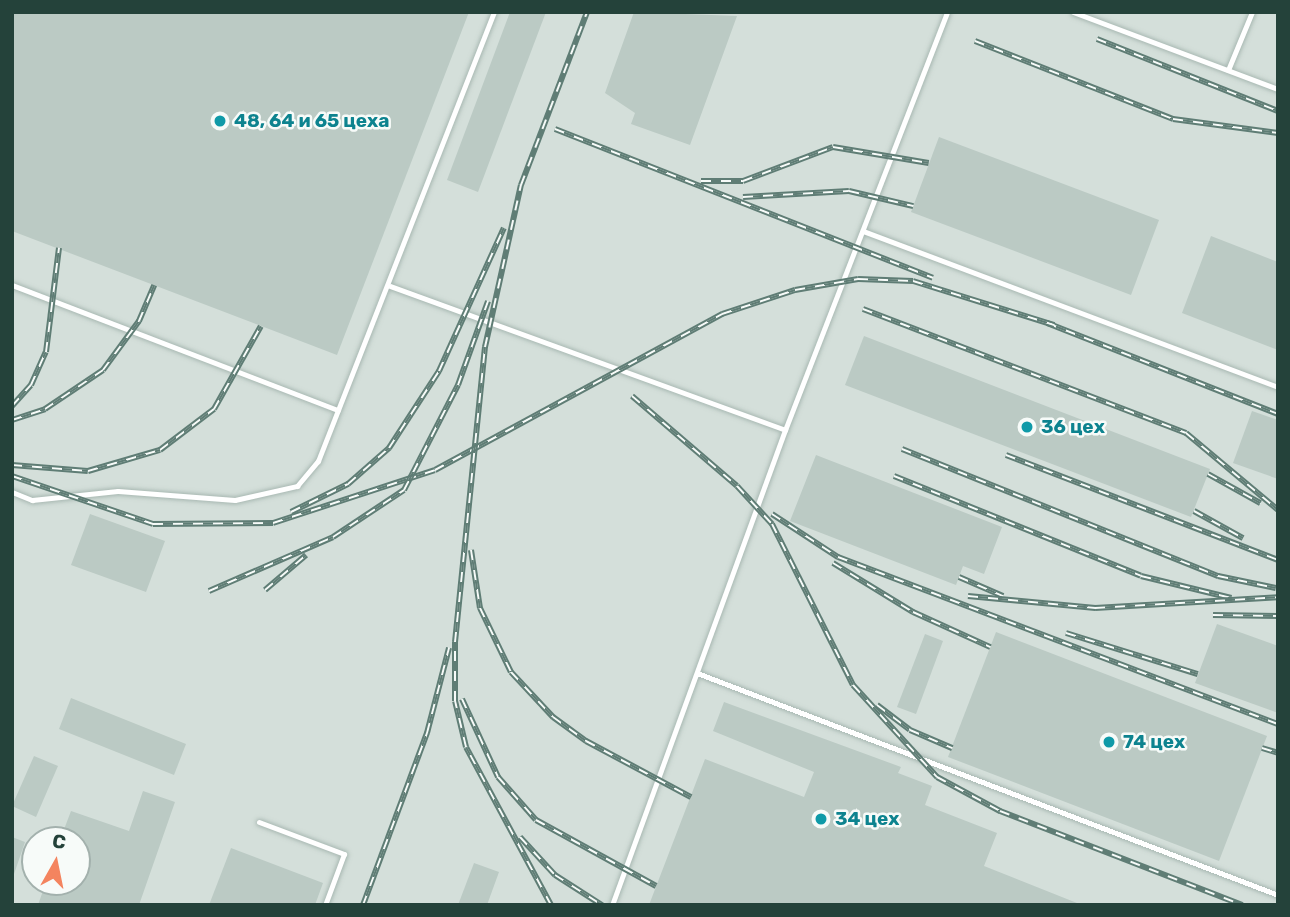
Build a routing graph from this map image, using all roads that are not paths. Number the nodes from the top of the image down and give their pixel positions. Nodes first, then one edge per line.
1 (494, 12) edge
2 (947, 12) edge
3 (1073, 12) edge
4 (1252, 12) edge
5 (1228, 70) junction
6 (1278, 89) edge
7 (863, 231) junction
8 (12, 285) edge
9 (390, 286) junction
10 (1278, 387) edge
11 (338, 410) junction
12 (785, 430) junction
13 (12, 492) edge
14 (697, 673) junction
15 (259, 822) dead end
16 (1278, 895) edge
17 (325, 905) edge
18 (612, 905) edge

1 - 9 lane
2 - 7 lane
3 - 5 lane
4 - 5 lane
5 - 6 lane
7 - 10 lane
7 - 12 lane
8 - 11 lane
9 - 11 lane
9 - 12 lane
11 - 13 lane
12 - 14 lane
14 - 16 lane
14 - 18 lane
15 - 17 lane

